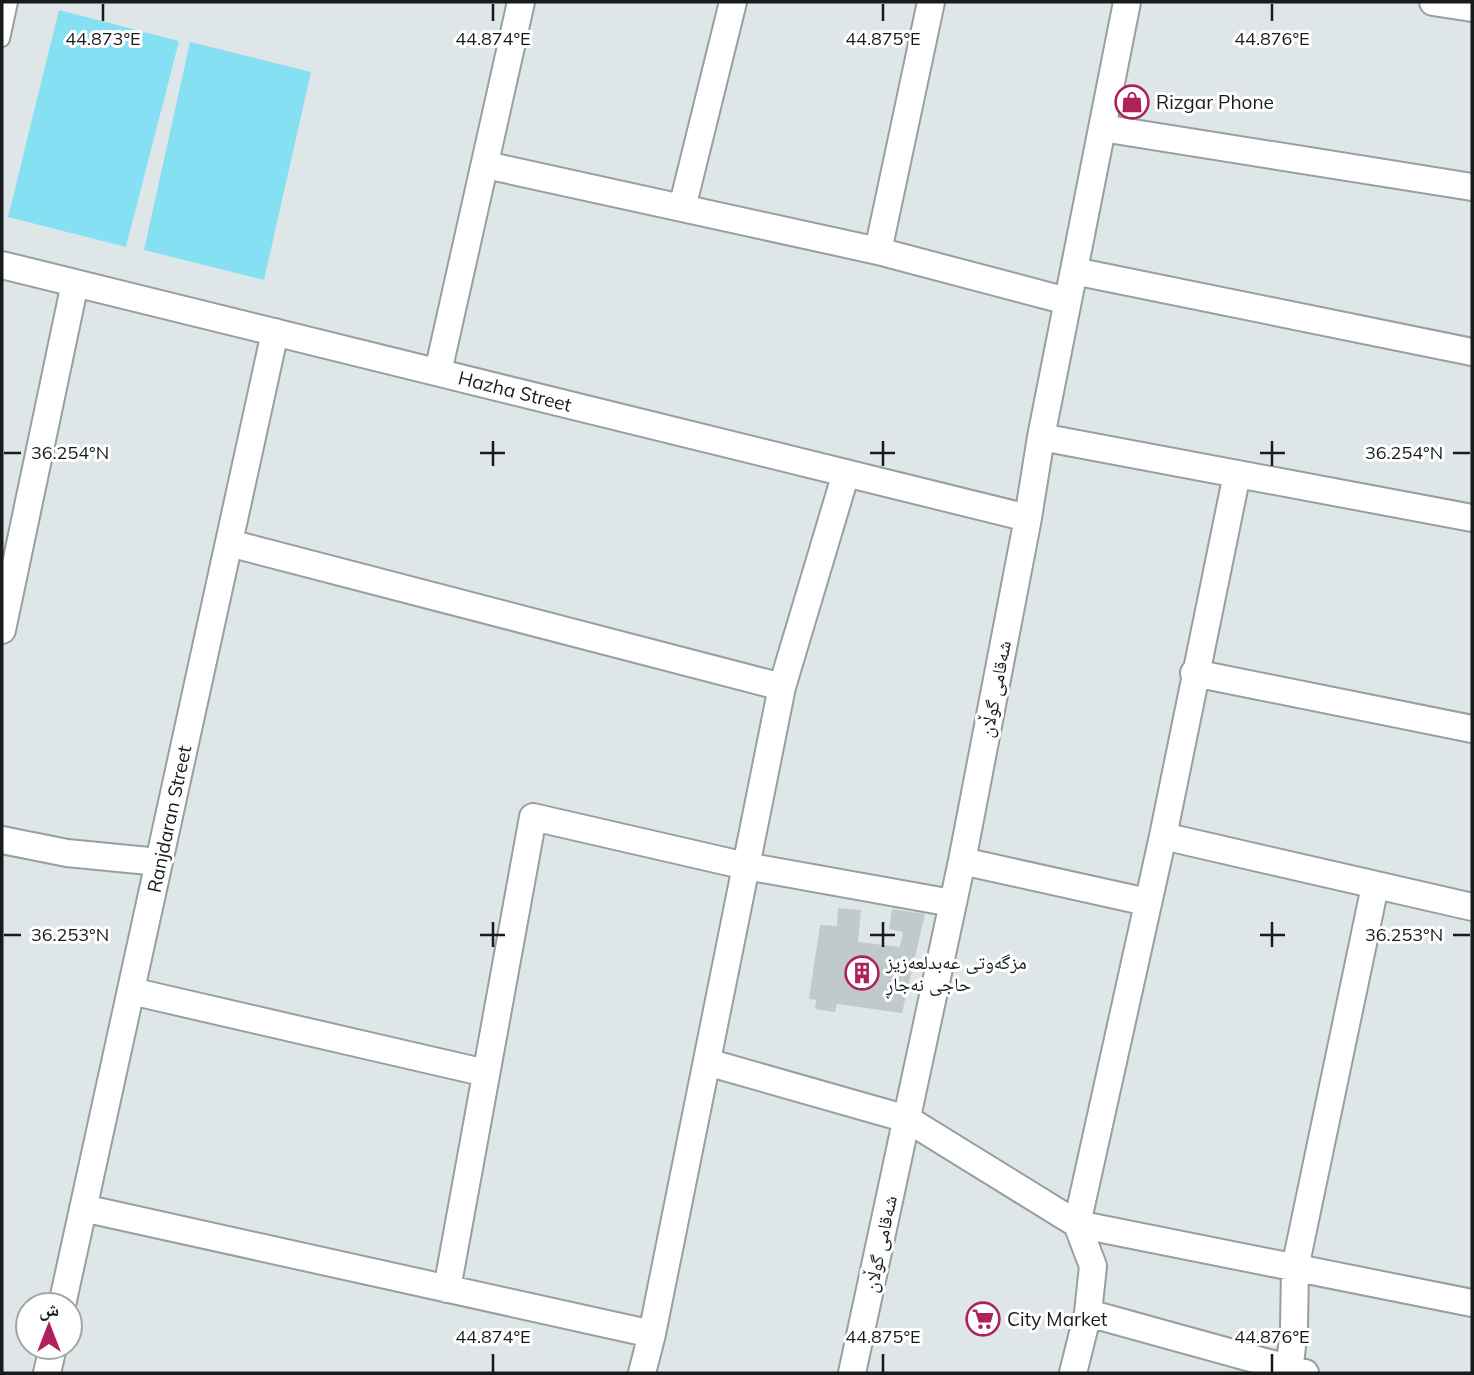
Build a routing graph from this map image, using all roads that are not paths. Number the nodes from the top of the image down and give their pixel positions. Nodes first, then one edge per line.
1 (10, 2) edge
2 (522, 2) edge
3 (733, 2) edge
4 (932, 2) edge
5 (1127, 2) edge
6 (1433, 2) edge
7 (1472, 8) edge
8 (2, 39) edge
9 (1102, 128) junction
10 (486, 165) junction
11 (1472, 187) edge
12 (682, 208) junction
13 (878, 251) junction
14 (2, 265) edge
15 (1074, 271) junction
16 (75, 283) junction
17 (1067, 301) junction
18 (275, 332) junction
19 (1472, 352) edge
20 (438, 372) junction
21 (1041, 437) junction
22 (846, 473) junction
23 (1237, 474) junction
24 (1028, 518) junction
25 (1472, 518) edge
26 (229, 543) junction
27 (2, 630) edge
28 (1195, 673) junction
29 (782, 687) junction
30 (1472, 729) edge
31 (1163, 836) junction
32 (2, 840) edge
33 (962, 860) junction
34 (159, 862) junction
35 (746, 866) junction
36 (1375, 886) junction
37 (1147, 902) junction
38 (952, 903) junction
39 (1472, 907) edge
40 (131, 991) junction
41 (707, 1062) junction
42 (486, 1073) junction
43 (908, 1119) junction
44 (83, 1208) junction
45 (1077, 1224) junction
46 (1295, 1268) junction
47 (447, 1289) junction
48 (65, 1291) edge
49 (1472, 1303) edge
50 (1088, 1313) junction
51 (653, 1334) junction
52 (1294, 1372) edge
53 (642, 1373) edge
54 (852, 1373) edge
55 (1073, 1373) edge

1 - 8 lane
2 - 10 street
3 - 12 street
4 - 13 street
5 - 9 street, شەقامی گوڵان
6 - 7 street
9 - 11 street
9 - 15 street, شەقامی گوڵان
10 - 12 street
10 - 20 street
12 - 13 street
13 - 17 street
14 - 16 street, Hazha Street
15 - 17 street, شەقامی گوڵان
15 - 19 street
16 - 18 street, Hazha Street
16 - 27 street
17 - 21 street, شەقامی گوڵان
18 - 20 street, Hazha Street
18 - 26 street, Ranjdaran Street
20 - 22 street, Hazha Street
21 - 23 street
21 - 24 street, شەقامی گوڵان
22 - 24 street, Hazha Street
22 - 29 street
23 - 25 street
23 - 28 street
24 - 33 street, شەقامی گوڵان
26 - 29 street
26 - 34 street, Ranjdaran Street
28 - 30 street
28 - 31 street
29 - 35 street
31 - 36 street
31 - 37 street
32 - 34 street
33 - 37 street
33 - 38 street, شەقامی گوڵان
34 - 40 street, Ranjdaran Street
35 - 38 street
35 - 41 street
35 - 42 street
36 - 39 street
36 - 46 street
37 - 45 street
38 - 43 street, شەقامی گوڵان
40 - 42 street
40 - 44 street, Ranjdaran Street
41 - 43 street
41 - 51 street
42 - 47 street
43 - 45 street
43 - 54 street, شەقامی گوڵان
44 - 47 street
44 - 48 street, Ranjdaran Street
45 - 46 street
45 - 50 street
46 - 49 street
46 - 52 street
47 - 51 street
50 - 52 street
50 - 55 street
51 - 53 street

